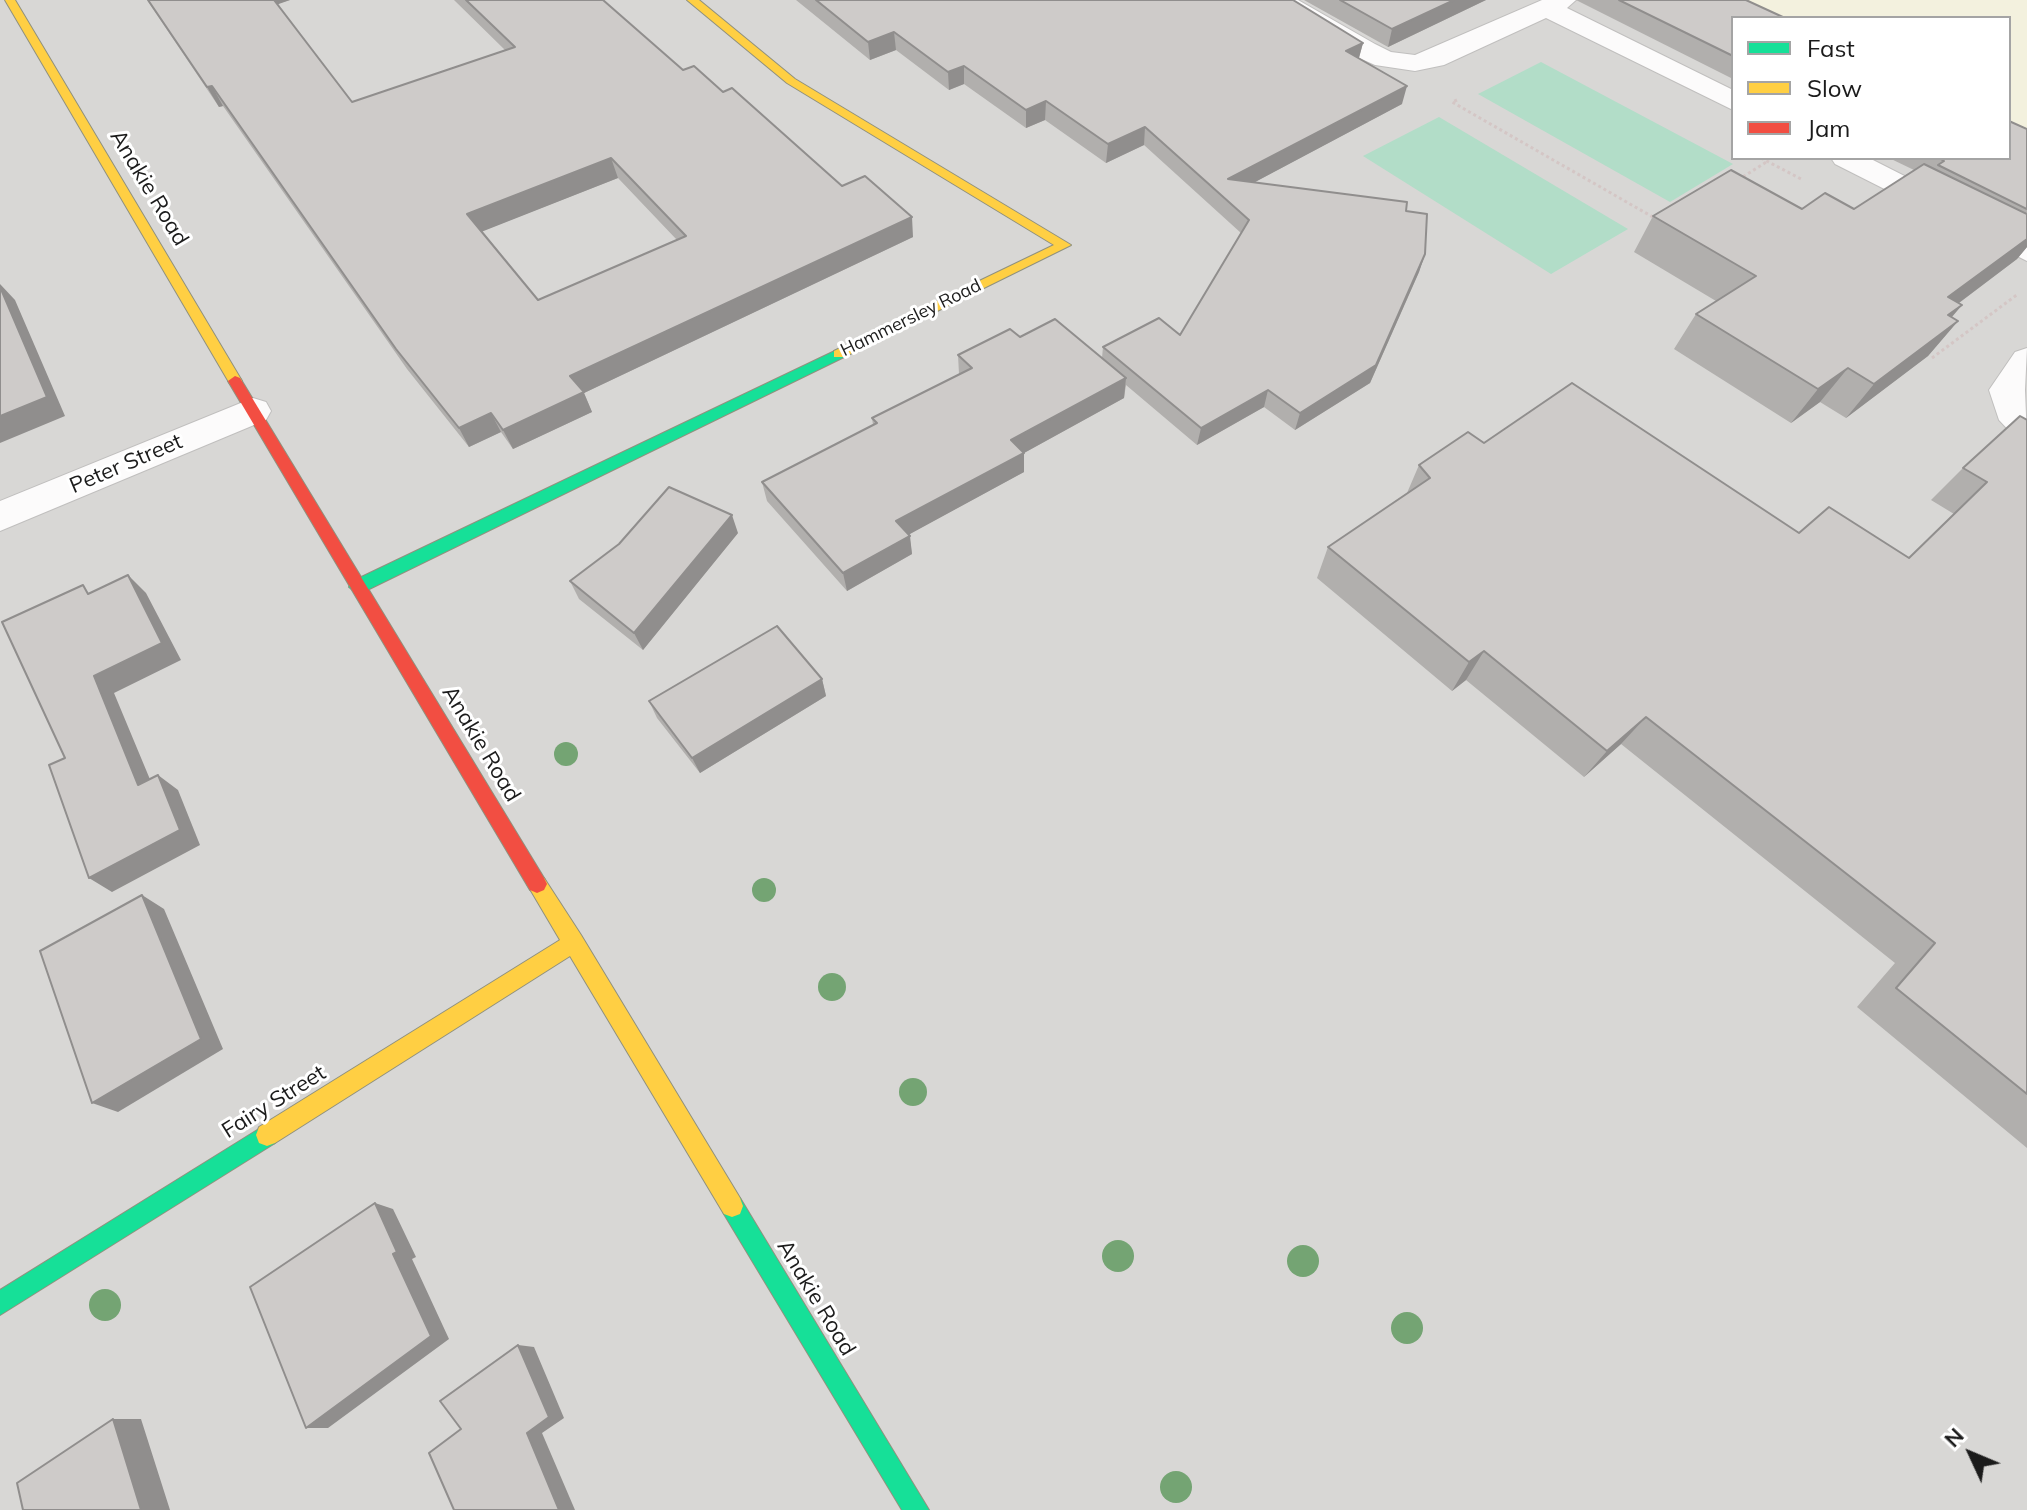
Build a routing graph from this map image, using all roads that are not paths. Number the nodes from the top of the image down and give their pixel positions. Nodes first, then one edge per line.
1 (10, 0) edge
2 (692, 0) edge
3 (1279, 0) edge
4 (1555, 4) edge
5 (1731, 100) edge
6 (1850, 160) edge
7 (2027, 251) edge
8 (2027, 360) edge
9 (253, 411) junction
10 (2027, 427) edge
11 (0, 517) edge
12 (357, 587) junction
13 (574, 942) junction
14 (0, 1303) edge
15 (916, 1510) edge

1 - 9 main road, Anakie Road
2 - 12 main road, Hammersley Road
3 - 4 street
4 - 5 street
6 - 7 street
8 - 10 street
9 - 11 street, Peter Street
9 - 12 main road, Anakie Road
12 - 13 main road, Anakie Road
13 - 14 main road, Fairy Street
13 - 15 main road, Anakie Road

